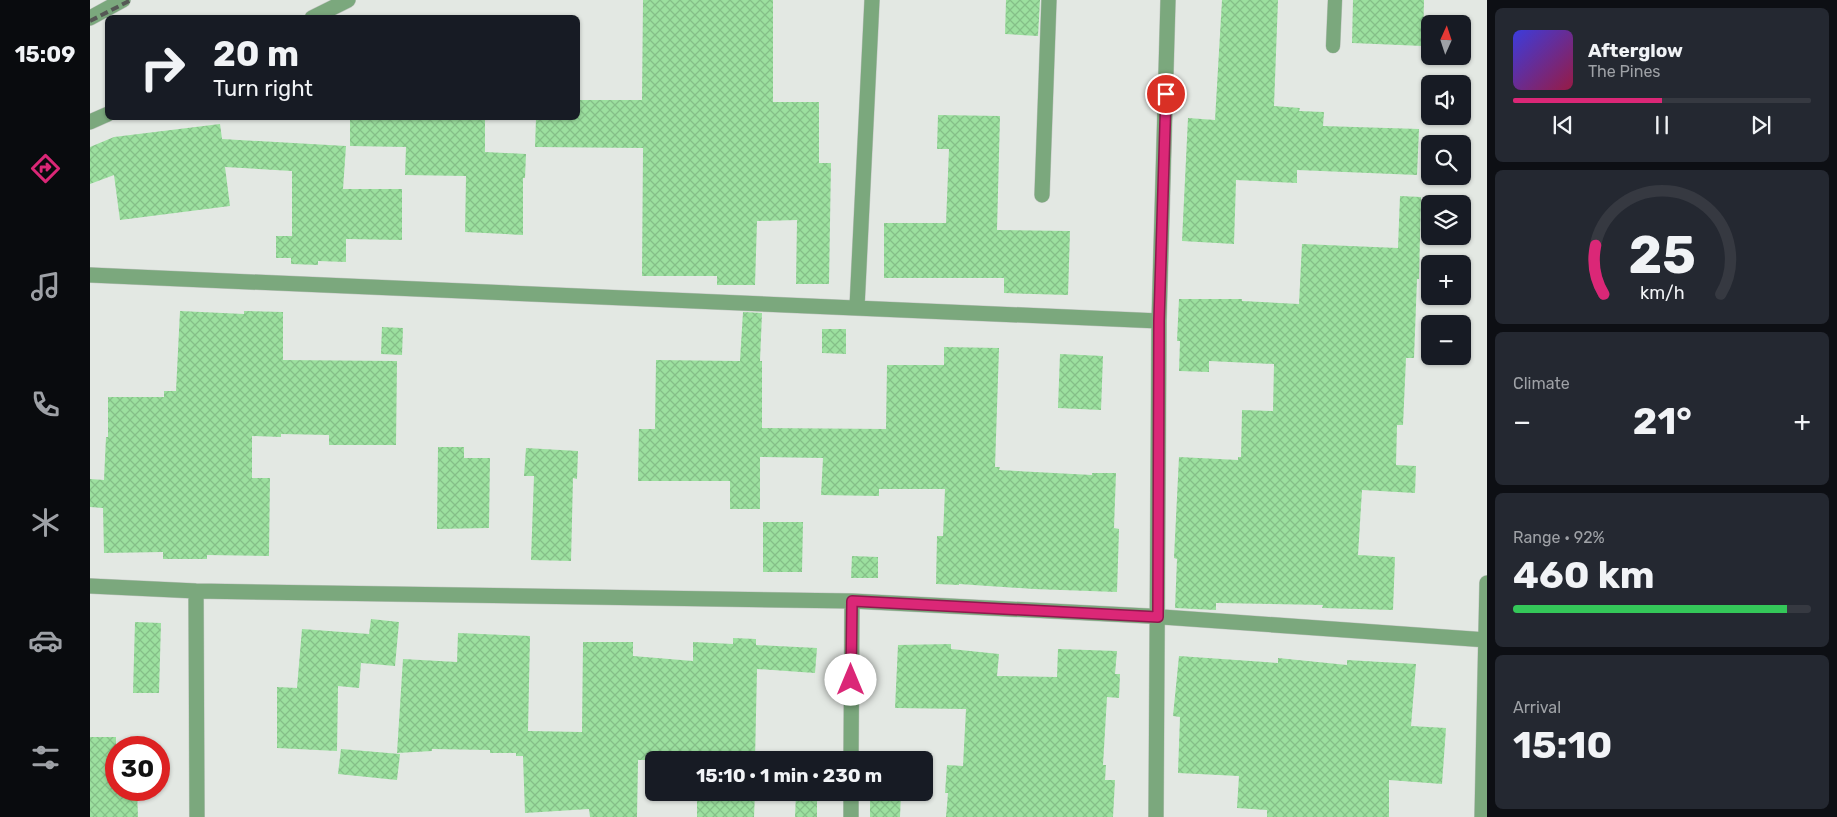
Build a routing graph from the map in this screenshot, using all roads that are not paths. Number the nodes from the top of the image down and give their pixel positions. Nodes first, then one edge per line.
1 (123, 0) edge
2 (348, 0) edge
3 (872, 0) edge
4 (1049, 0) edge
5 (1168, 0) edge
6 (1335, 0) edge
7 (318, 15) edge
8 (90, 18) edge
9 (1333, 46) dead end
10 (105, 115) edge
11 (90, 122) edge
12 (1042, 195) dead end
13 (90, 275) edge
14 (857, 308) junction
15 (1159, 321) junction
16 (1487, 583) edge
17 (90, 586) edge
18 (196, 591) junction
19 (852, 601) junction
20 (1158, 617) junction
21 (1486, 640) edge
22 (851, 751) edge
23 (851, 801) edge
24 (197, 817) edge
25 (851, 817) edge
26 (1156, 817) edge
27 (1482, 817) edge

1 - 8 street
2 - 7 street
3 - 14 street
4 - 12 street
5 - 15 street
6 - 9 lane
10 - 11 street
13 - 14 street
14 - 15 street
15 - 20 street
16 - 21 street
17 - 18 street
18 - 19 street
18 - 24 street
19 - 20 street
19 - 22 street
20 - 21 street
20 - 26 street
21 - 27 street
23 - 25 street

